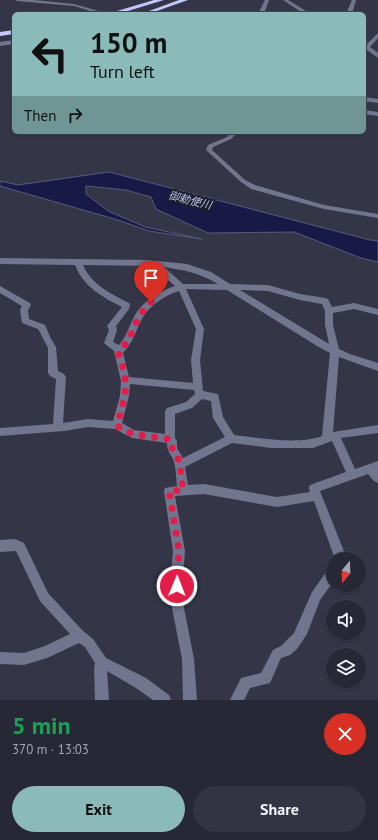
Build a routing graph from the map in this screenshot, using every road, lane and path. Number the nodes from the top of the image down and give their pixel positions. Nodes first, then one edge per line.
1 (17, 0) edge
2 (162, 0) edge
3 (168, 0) edge
4 (185, 0) edge
5 (267, 0) edge
6 (285, 0) edge
7 (354, 0) edge
8 (101, 12) edge
9 (117, 12) edge
10 (125, 12) edge
11 (146, 12) dead end
12 (263, 12) edge
13 (305, 12) edge
14 (350, 12) edge
15 (12, 33) edge
16 (378, 34) edge
17 (0, 35) edge
18 (12, 40) edge
19 (0, 42) edge
20 (366, 46) edge
21 (366, 48) edge
22 (378, 56) edge
23 (366, 99) edge
24 (378, 102) edge
25 (366, 112) edge
26 (378, 114) edge
27 (232, 134) edge
28 (378, 214) edge
29 (0, 261) edge
30 (78, 263) junction
31 (148, 263) junction
32 (227, 286) junction
33 (181, 287) junction
34 (0, 289) edge
35 (329, 311) junction
36 (378, 312) edge
37 (119, 350) junction
38 (335, 352) junction
39 (378, 367) edge
40 (126, 380) junction
41 (200, 391) junction
42 (117, 426) junction
43 (58, 427) junction
44 (378, 429) edge
45 (0, 432) edge
46 (331, 437) junction
47 (231, 439) junction
48 (170, 440) junction
49 (180, 465) junction
50 (374, 467) edge
51 (352, 474) junction
52 (378, 478) edge
53 (183, 490) junction
54 (317, 496) junction
55 (0, 546) edge
56 (338, 552) edge
57 (326, 582) edge
58 (80, 636) junction
59 (0, 658) edge
60 (102, 662) junction
61 (102, 700) edge
62 (164, 700) edge
63 (190, 700) edge
64 (237, 700) edge

1 - 8 street
2 - 9 highway
3 - 10 highway
4 - 11 highway
5 - 12 street
6 - 13 street
7 - 14 street
15 - 17 highway
16 - 20 street
18 - 19 highway
21 - 22 street
23 - 24 street
25 - 26 street
27 - 28 street
29 - 30 street
30 - 31 street
30 - 37 street
31 - 32 street
31 - 33 street
32 - 33 street
32 - 35 street
32 - 38 street
33 - 37 street
33 - 41 street
34 - 43 street
35 - 36 street
35 - 38 street
37 - 40 street
38 - 39 street
38 - 46 street
40 - 41 street
40 - 42 street
41 - 47 street
41 - 48 street
42 - 43 street
42 - 48 street
43 - 45 street
44 - 46 street
46 - 47 street
46 - 51 street
47 - 49 street
48 - 49 street
49 - 53 street
50 - 51 street
50 - 52 street
51 - 54 street
53 - 54 street
53 - 63 street
54 - 56 street
55 - 58 street
57 - 64 street
58 - 59 street
58 - 60 street
60 - 61 street
60 - 62 street

